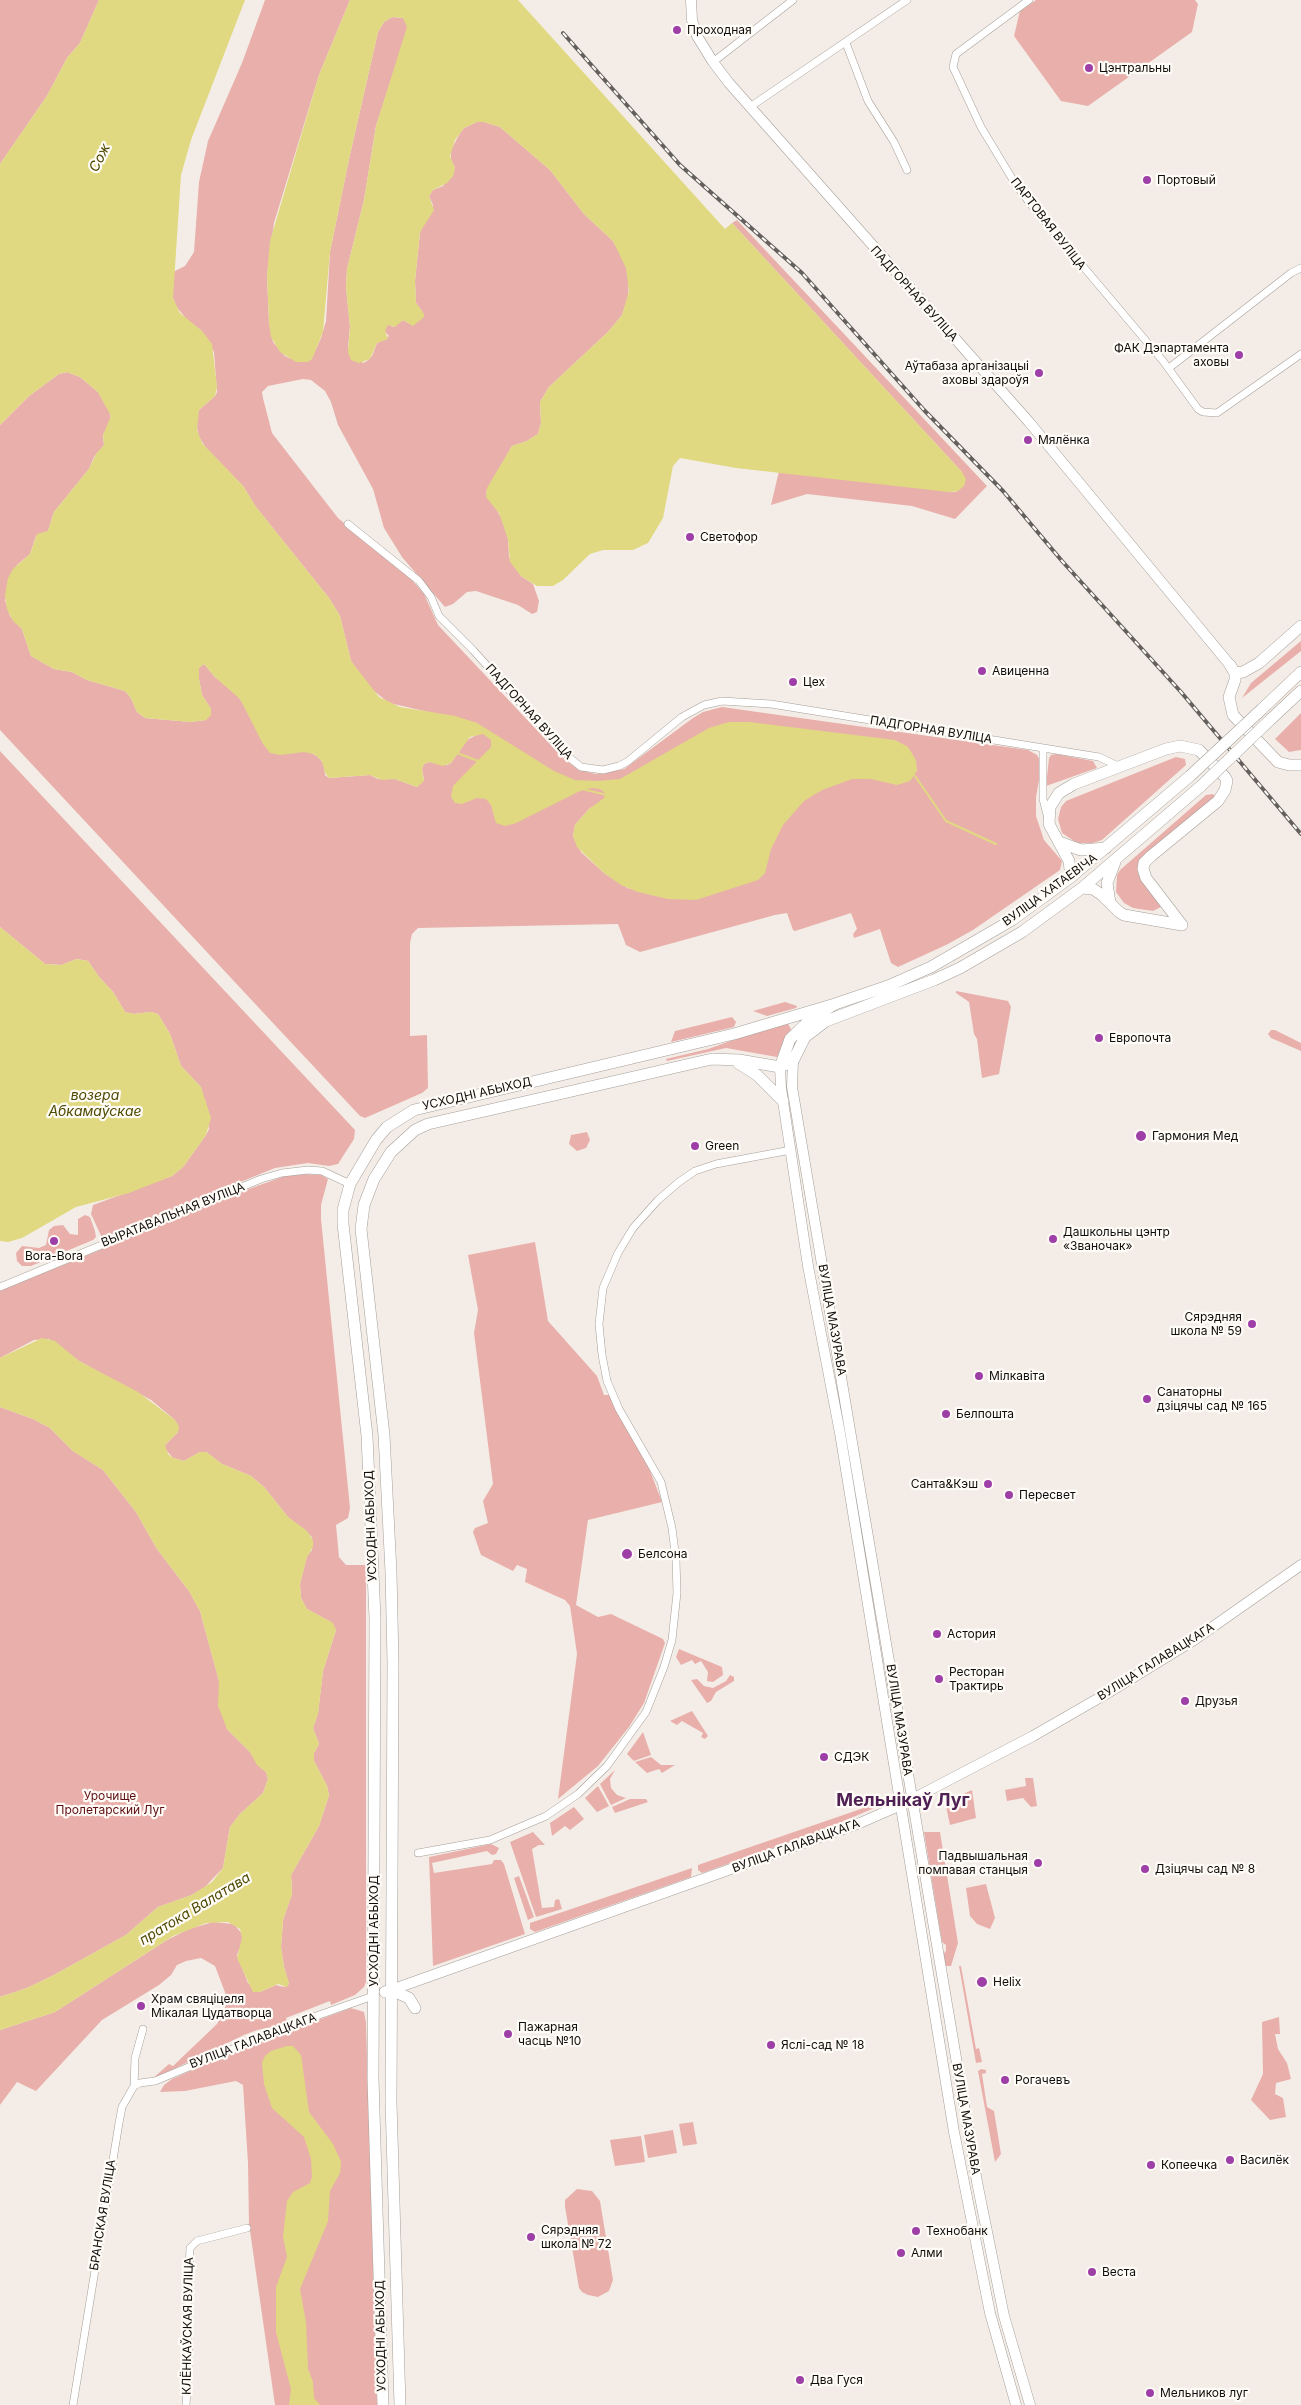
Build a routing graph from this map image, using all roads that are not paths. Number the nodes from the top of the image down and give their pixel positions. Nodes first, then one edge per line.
1 (691, 0) edge
2 (793, 0) edge
3 (907, 0) edge
4 (1029, 0) edge
5 (846, 43) junction
6 (712, 62) junction
7 (750, 107) junction
8 (907, 170) dead end
9 (1301, 268) edge
10 (1301, 354) edge
11 (1169, 368) junction
12 (348, 524) dead end
13 (1301, 626) edge
14 (1232, 669) junction
15 (1301, 672) edge
16 (1301, 691) edge
17 (1043, 748) junction
18 (1301, 765) edge
19 (1118, 766) junction
20 (1048, 818) junction
21 (1056, 841) junction
22 (1108, 847) junction
23 (1118, 858) junction
24 (1071, 877) junction
25 (1082, 888) junction
26 (1110, 903) junction
27 (835, 1004) junction
28 (645, 1056) junction
29 (728, 1059) junction
30 (793, 1061) junction
31 (780, 1067) junction
32 (650, 1072) junction
33 (783, 1101) junction
34 (804, 1148) junction
35 (791, 1150) junction
36 (350, 1184) junction
37 (0, 1287) edge
38 (1301, 1565) edge
39 (912, 1798) junction
40 (901, 1804) junction
41 (418, 1853) dead end
42 (391, 1990) junction
43 (374, 1996) junction
44 (415, 2008) dead end
45 (143, 2029) dead end
46 (134, 2086) junction
47 (975, 2168) junction
48 (960, 2169) junction
49 (246, 2228) dead end
50 (73, 2405) edge
51 (186, 2405) edge
52 (383, 2405) edge
53 (400, 2405) edge
54 (1016, 2405) edge
55 (1030, 2405) edge

1 - 6 main road, ПАДГОРНАЯ ВУЛІЦА
2 - 6 street
3 - 5 street
4 - 11 street, ПАРТОВАЯ ВУЛІЦА
5 - 7 street
5 - 8 street
6 - 7 main road, ПАДГОРНАЯ ВУЛІЦА
7 - 14 main road, ПАДГОРНАЯ ВУЛІЦА
9 - 11 street
10 - 11 street, ПАРТОВАЯ ВУЛІЦА
12 - 17 street, ПАДГОРНАЯ ВУЛІЦА
13 - 14 main road
14 - 18 main road
15 - 22 main road, ВУЛІЦА ХАТАЕВІЧА, bridge
16 - 23 main road, ВУЛІЦА ХАТАЕВІЧА, bridge
17 - 19 street, ПАДГОРНАЯ ВУЛІЦА
17 - 20 street
19 - 20 main road
19 - 26 main road
20 - 21 main road
21 - 22 main road
21 - 24 main road
22 - 24 main road, ВУЛІЦА ХАТАЕВІЧА
23 - 25 main road, ВУЛІЦА ХАТАЕВІЧА
23 - 26 main road
24 - 27 main road, ВУЛІЦА ХАТАЕВІЧА
25 - 26 main road
25 - 30 main road, ВУЛІЦА ХАТАЕВІЧА
27 - 28 main road, УСХОДНІ АБЫХОД
27 - 31 main road, ВУЛІЦА ХАТАЕВІЧА
28 - 32 main road
28 - 36 main road, УСХОДНІ АБЫХОД
29 - 31 main road, УСХОДНІ АБЫХОД
29 - 32 main road, УСХОДНІ АБЫХОД
29 - 33 main road
30 - 31 main road
30 - 34 main road, ВУЛІЦА МАЗУРАВА
31 - 33 main road, ВУЛІЦА МАЗУРАВА
32 - 42 main road, УСХОДНІ АБЫХОД
33 - 35 main road, ВУЛІЦА МАЗУРАВА
34 - 35 main road
34 - 39 main road, ВУЛІЦА МАЗУРАВА
35 - 40 main road, ВУЛІЦА МАЗУРАВА
35 - 41 street
36 - 37 street, ВЫРАТАВАЛЬНАЯ ВУЛІЦА
36 - 43 main road, УСХОДНІ АБЫХОД
38 - 39 main road, ВУЛІЦА ГАЛАВАЦКАГА
39 - 40 main road, ВУЛІЦА ГАЛАВАЦКАГА
39 - 47 main road, ВУЛІЦА МАЗУРАВА
40 - 42 main road, ВУЛІЦА ГАЛАВАЦКАГА
40 - 48 main road, ВУЛІЦА МАЗУРАВА
42 - 43 main road
42 - 44 main road
42 - 53 main road, УСХОДНІ АБЫХОД
43 - 46 street, ВУЛІЦА ГАЛАВАЦКАГА
43 - 52 main road, УСХОДНІ АБЫХОД
45 - 46 street, БРАНСКАЯ ВУЛІЦА
46 - 50 street, БРАНСКАЯ ВУЛІЦА
47 - 48 main road
47 - 55 main road, ВУЛІЦА МАЗУРАВА
48 - 54 main road, ВУЛІЦА МАЗУРАВА
49 - 51 street, КЛЁНКАЎСКАЯ ВУЛІЦА

